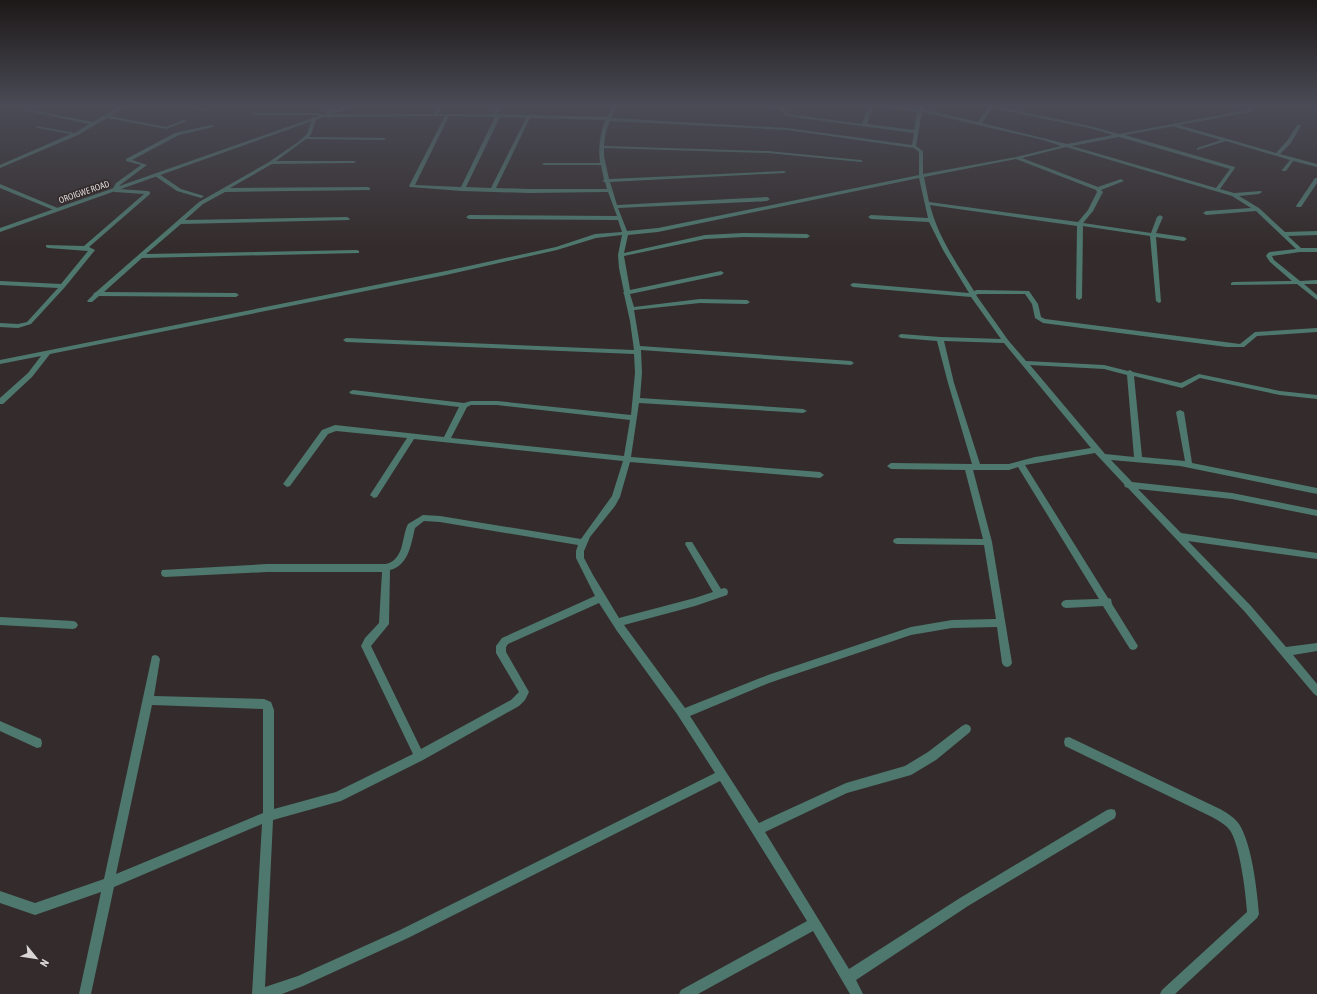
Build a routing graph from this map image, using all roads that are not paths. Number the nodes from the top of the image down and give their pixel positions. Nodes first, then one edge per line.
1 (36, 151) edge
2 (143, 151) edge
3 (224, 151) edge
4 (287, 151) edge
5 (429, 151) edge
6 (479, 151) edge
7 (511, 151) edge
8 (601, 151) edge
9 (748, 151) edge
10 (921, 151) edge
11 (1043, 151) edge
12 (1084, 151) edge
13 (1175, 151) edge
14 (1265, 151) edge
15 (1280, 151) edge
16 (1277, 155) junction
17 (1016, 158) junction
18 (1297, 160) junction
19 (861, 161) dead end
20 (354, 162) dead end
21 (271, 163) junction
22 (544, 164) dead end
23 (602, 164) junction
24 (1317, 166) edge
25 (0, 167) edge
26 (1284, 170) dead end
27 (784, 172) dead end
28 (157, 175) junction
29 (921, 176) junction
30 (1317, 179) edge
31 (605, 180) junction
32 (1121, 181) dead end
33 (0, 186) edge
34 (462, 188) junction
35 (368, 189) dead end
36 (1098, 189) junction
37 (1218, 189) junction
38 (115, 190) junction
39 (222, 190) junction
40 (492, 190) junction
41 (609, 190) junction
42 (1259, 192) dead end
43 (1234, 195) junction
44 (202, 196) dead end
45 (767, 199) dead end
46 (927, 203) junction
47 (1300, 206) dead end
48 (616, 208) junction
49 (1257, 209) junction
50 (58, 210) junction
51 (1206, 214) dead end
52 (1160, 216) dead end
53 (469, 217) dead end
54 (871, 217) dead end
55 (619, 218) junction
56 (347, 219) dead end
57 (931, 220) junction
58 (180, 222) junction
59 (1080, 223) junction
60 (0, 230) edge
61 (1317, 233) edge
62 (625, 234) junction
63 (1153, 234) junction
64 (1284, 234) junction
65 (807, 236) dead end
66 (1184, 239) dead end
67 (48, 246) dead end
68 (85, 248) junction
69 (1300, 250) junction
70 (1317, 250) edge
71 (357, 252) dead end
72 (621, 255) junction
73 (141, 256) junction
74 (721, 273) dead end
75 (1317, 282) edge
76 (0, 283) edge
77 (1300, 283) junction
78 (1233, 284) dead end
79 (853, 285) dead end
80 (63, 286) junction
81 (626, 293) junction
82 (96, 294) junction
83 (236, 295) dead end
84 (973, 295) junction
85 (1079, 298) dead end
86 (1317, 298) edge
87 (90, 301) dead end
88 (747, 302) dead end
89 (1160, 302) dead end
90 (631, 309) junction
91 (0, 325) edge
92 (1317, 330) edge
93 (901, 336) dead end
94 (940, 339) junction
95 (346, 340) dead end
96 (1006, 341) junction
97 (637, 350) junction
98 (47, 353) junction
99 (0, 362) edge
100 (851, 363) dead end
101 (1026, 363) junction
102 (1130, 372) junction
103 (353, 392) dead end
104 (1317, 397) edge
105 (635, 400) junction
106 (0, 402) edge
107 (464, 405) junction
108 (803, 411) dead end
109 (1180, 412) dead end
110 (633, 418) junction
111 (412, 436) junction
112 (447, 439) junction
113 (1097, 450) junction
114 (1103, 457) junction
115 (627, 459) junction
116 (1138, 460) junction
117 (1021, 465) junction
118 (1189, 465) junction
119 (891, 466) dead end
120 (968, 467) junction
121 (977, 467) junction
122 (820, 475) dead end
123 (287, 484) dead end
124 (1128, 485) junction
125 (1317, 491) edge
126 (374, 495) dead end
127 (1317, 513) edge
128 (1177, 536) junction
129 (898, 541) dead end
130 (988, 542) junction
131 (583, 543) junction
132 (689, 544) dead end
133 (1317, 556) edge
134 (386, 568) junction
135 (165, 573) dead end
136 (601, 598) junction
137 (1108, 602) junction
138 (1066, 604) dead end
139 (0, 621) edge
140 (617, 623) junction
141 (1000, 623) junction
142 (73, 625) dead end
143 (1133, 646) dead end
144 (1317, 648) edge
145 (1284, 652) junction
146 (155, 660) dead end
147 (1007, 663) dead end
148 (1317, 691) edge
149 (148, 700) junction
150 (682, 714) junction
151 (0, 726) edge
152 (966, 729) dead end
153 (1069, 742) dead end
154 (37, 743) dead end
155 (418, 756) junction
156 (721, 775) junction
157 (1111, 814) dead end
158 (268, 816) junction
159 (758, 829) junction
160 (109, 883) junction
161 (0, 898) edge
162 (815, 923) junction
163 (847, 978) junction
164 (85, 994) edge
165 (258, 994) edge
166 (263, 994) edge
167 (685, 994) edge
168 (857, 994) edge
169 (1166, 994) edge

1 - 25 street
2 - 38 street
3 - 28 street, OROIGWE ROAD
4 - 21 street
5 - 34 street
6 - 34 street
7 - 40 street
8 - 23 street
9 - 19 street
10 - 29 street
11 - 17 street
12 - 37 street
13 - 37 street
14 - 16 street
15 - 16 street
16 - 18 street
17 - 29 street
17 - 36 street
18 - 24 street
18 - 26 street
20 - 21 street
21 - 39 street
22 - 23 street
23 - 31 street
27 - 31 street
28 - 38 street, OROIGWE ROAD
28 - 44 street
29 - 46 street
29 - 62 street
30 - 47 street
31 - 41 street
32 - 36 street
33 - 50 street
34 - 40 street
35 - 39 street
36 - 59 street
37 - 43 street
38 - 50 street, OROIGWE ROAD
38 - 68 street
39 - 58 street
40 - 41 street
41 - 48 street
42 - 43 street
43 - 49 street
45 - 48 street
46 - 57 street
46 - 59 street
48 - 55 street
49 - 51 street
49 - 64 street
50 - 60 street, OROIGWE ROAD
52 - 63 street
53 - 55 street
54 - 57 street
55 - 62 street
56 - 58 street
57 - 84 street
58 - 73 street
59 - 63 street
59 - 85 street
61 - 64 street
62 - 72 street
62 - 98 street
63 - 66 street
63 - 89 street
64 - 69 street
65 - 72 street
67 - 68 street
68 - 80 street
69 - 70 street
69 - 77 street
71 - 73 street
72 - 81 street
73 - 82 street
74 - 81 street
75 - 77 street
76 - 80 street
77 - 78 street
77 - 86 street
79 - 84 street
80 - 91 street
81 - 90 street
82 - 83 street
82 - 87 street
84 - 92 street
84 - 96 street
88 - 90 street
90 - 97 street
93 - 94 street
94 - 96 street
94 - 121 street
95 - 97 street
96 - 101 street
97 - 100 street
97 - 105 street
98 - 99 street
98 - 106 street
101 - 102 street
101 - 113 street
102 - 104 street
102 - 116 street
103 - 107 street
105 - 108 street
105 - 110 street
107 - 110 street
107 - 112 street
109 - 118 street
110 - 115 street
111 - 112 street
111 - 123 street
111 - 126 street
112 - 115 street
113 - 114 street
113 - 117 street
114 - 116 street
114 - 124 street
115 - 122 street
115 - 131 street
116 - 118 street
117 - 121 street
117 - 137 street
118 - 125 street
119 - 120 street
120 - 121 street
120 - 130 street
124 - 127 street
124 - 128 street
128 - 133 street
128 - 145 street
129 - 130 street
130 - 141 street
131 - 134 street
131 - 136 street
132 - 140 street
134 - 135 street
134 - 155 street
136 - 140 street
136 - 155 street
137 - 138 street
137 - 143 street
139 - 142 street
140 - 150 street
141 - 147 street
141 - 150 street
144 - 145 street
145 - 148 street
146 - 149 street
149 - 158 street
149 - 160 street
150 - 156 street
151 - 154 street
152 - 159 street
153 - 169 street
155 - 158 street
156 - 159 street
156 - 166 street
157 - 163 street
158 - 160 street
158 - 165 street
159 - 162 street
160 - 161 street
160 - 164 street
162 - 163 street
162 - 167 street
163 - 168 street

